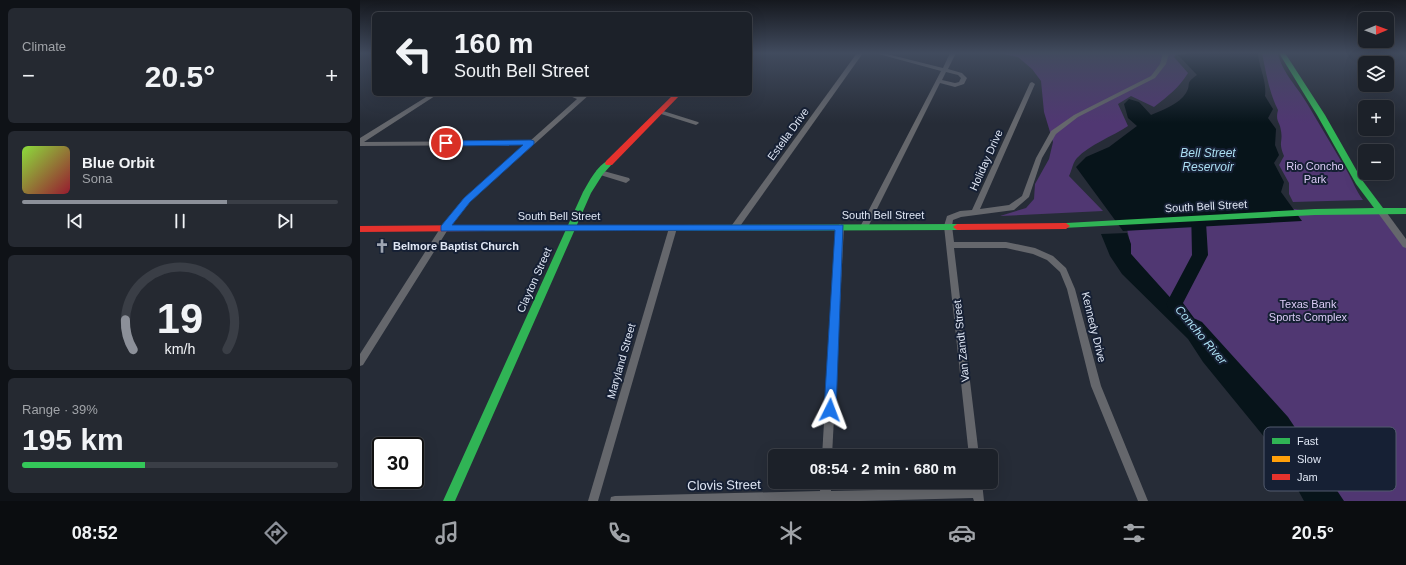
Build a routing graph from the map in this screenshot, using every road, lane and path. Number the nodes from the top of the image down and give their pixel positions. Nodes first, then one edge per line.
1 (843, 76) edge
2 (940, 76) edge
3 (962, 76) edge
4 (1153, 76) edge
5 (1296, 76) edge
6 (938, 81) junction
7 (1032, 84) dead end
8 (432, 96) edge
9 (584, 96) edge
10 (676, 96) edge
11 (660, 112) junction
12 (696, 123) dead end
13 (360, 143) edge
14 (531, 143) junction
15 (600, 172) junction
16 (626, 180) dead end
17 (1381, 211) junction
18 (1406, 211) edge
19 (975, 212) junction
20 (948, 226) junction
21 (735, 227) junction
22 (840, 227) junction
23 (864, 227) junction
24 (570, 228) junction
25 (673, 228) junction
26 (360, 229) edge
27 (444, 229) junction
28 (1406, 244) edge
29 (951, 245) junction
30 (360, 362) edge
31 (828, 449) edge
32 (973, 449) edge
33 (826, 489) edge
34 (978, 492) edge
35 (825, 499) edge
36 (449, 501) edge
37 (593, 501) edge
38 (615, 501) edge
39 (1143, 501) edge

1 - 21 street, Estella Drive
2 - 6 street
3 - 6 street
4 - 19 street
5 - 17 main road
6 - 23 street
7 - 19 street, Holiday Drive
8 - 13 street
9 - 14 street
10 - 11 main road, Clayton Street
11 - 12 street
11 - 15 main road, Clayton Street
13 - 14 street
14 - 27 street
15 - 16 street
15 - 24 main road, Clayton Street
17 - 18 main road, South Bell Street
17 - 20 main road, South Bell Street
17 - 28 street
19 - 20 street
20 - 23 main road, South Bell Street
20 - 29 street, Van Zandt Street
21 - 22 main road, South Bell Street
21 - 25 main road, South Bell Street
22 - 23 main road, South Bell Street
22 - 31 street
24 - 25 main road, South Bell Street
24 - 27 main road, South Bell Street
24 - 36 main road, Clayton Street
25 - 37 street, Maryland Street
26 - 27 main road, South Bell Street
27 - 30 street
29 - 32 street, Van Zandt Street
29 - 39 street, Kennedy Drive
33 - 35 street
34 - 35 street, Clovis Street
35 - 38 street, Clovis Street

